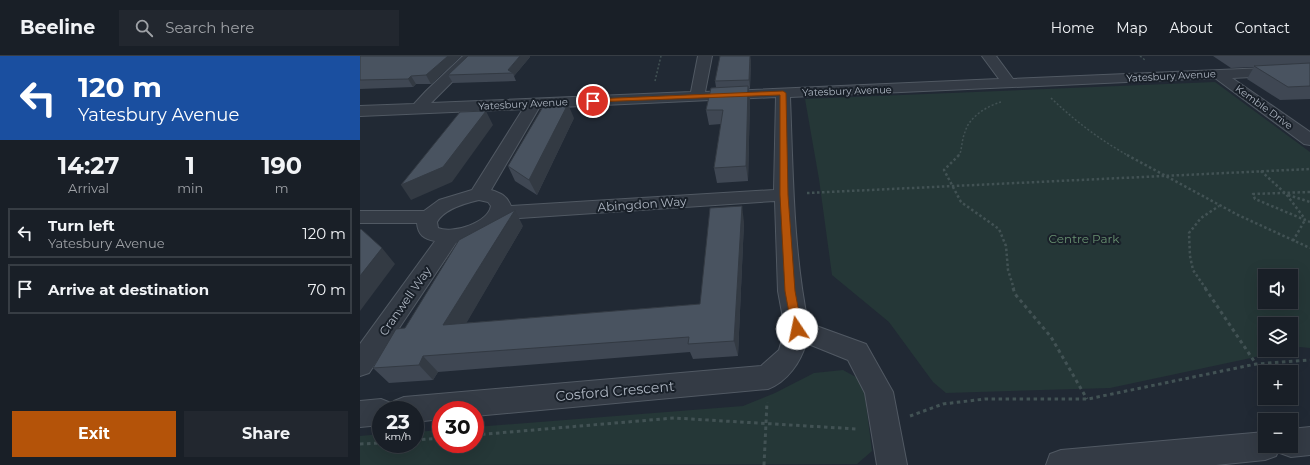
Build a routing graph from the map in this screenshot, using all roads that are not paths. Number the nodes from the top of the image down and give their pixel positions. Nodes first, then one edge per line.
1 (471, 56) edge
2 (705, 56) edge
3 (989, 56) edge
4 (1310, 70) edge
5 (1218, 74) junction
6 (1010, 84) junction
7 (783, 93) junction
8 (697, 97) junction
9 (534, 103) junction
10 (418, 109) junction
11 (360, 111) edge
12 (1310, 140) edge
13 (479, 194) junction
14 (784, 195) junction
15 (500, 213) junction
16 (360, 217) edge
17 (430, 217) junction
18 (449, 237) junction
19 (797, 329) junction
20 (360, 365) edge
21 (424, 408) edge
22 (372, 413) edge
23 (360, 414) edge
24 (1310, 441) edge
25 (1298, 442) edge
26 (1258, 447) edge
27 (892, 465) edge
28 (1061, 465) edge

1 - 10 street
2 - 8 street
3 - 6 street
4 - 5 street, Yatesbury Avenue
5 - 6 street, Yatesbury Avenue
5 - 12 street, Kemble Drive
6 - 7 street, Yatesbury Avenue
7 - 8 street, Yatesbury Avenue
7 - 14 street, Cosford Crescent
8 - 9 street, Yatesbury Avenue
9 - 10 street, Yatesbury Avenue
9 - 13 street
10 - 11 street, Yatesbury Avenue
13 - 15 street
13 - 17 street
14 - 15 street, Abingdon Way
14 - 19 street, Cosford Crescent
15 - 18 street
16 - 17 street
17 - 18 street
18 - 20 street, Cranwell Way
19 - 21 street, Cosford Crescent
19 - 27 street
22 - 23 street
24 - 25 street
26 - 28 street

